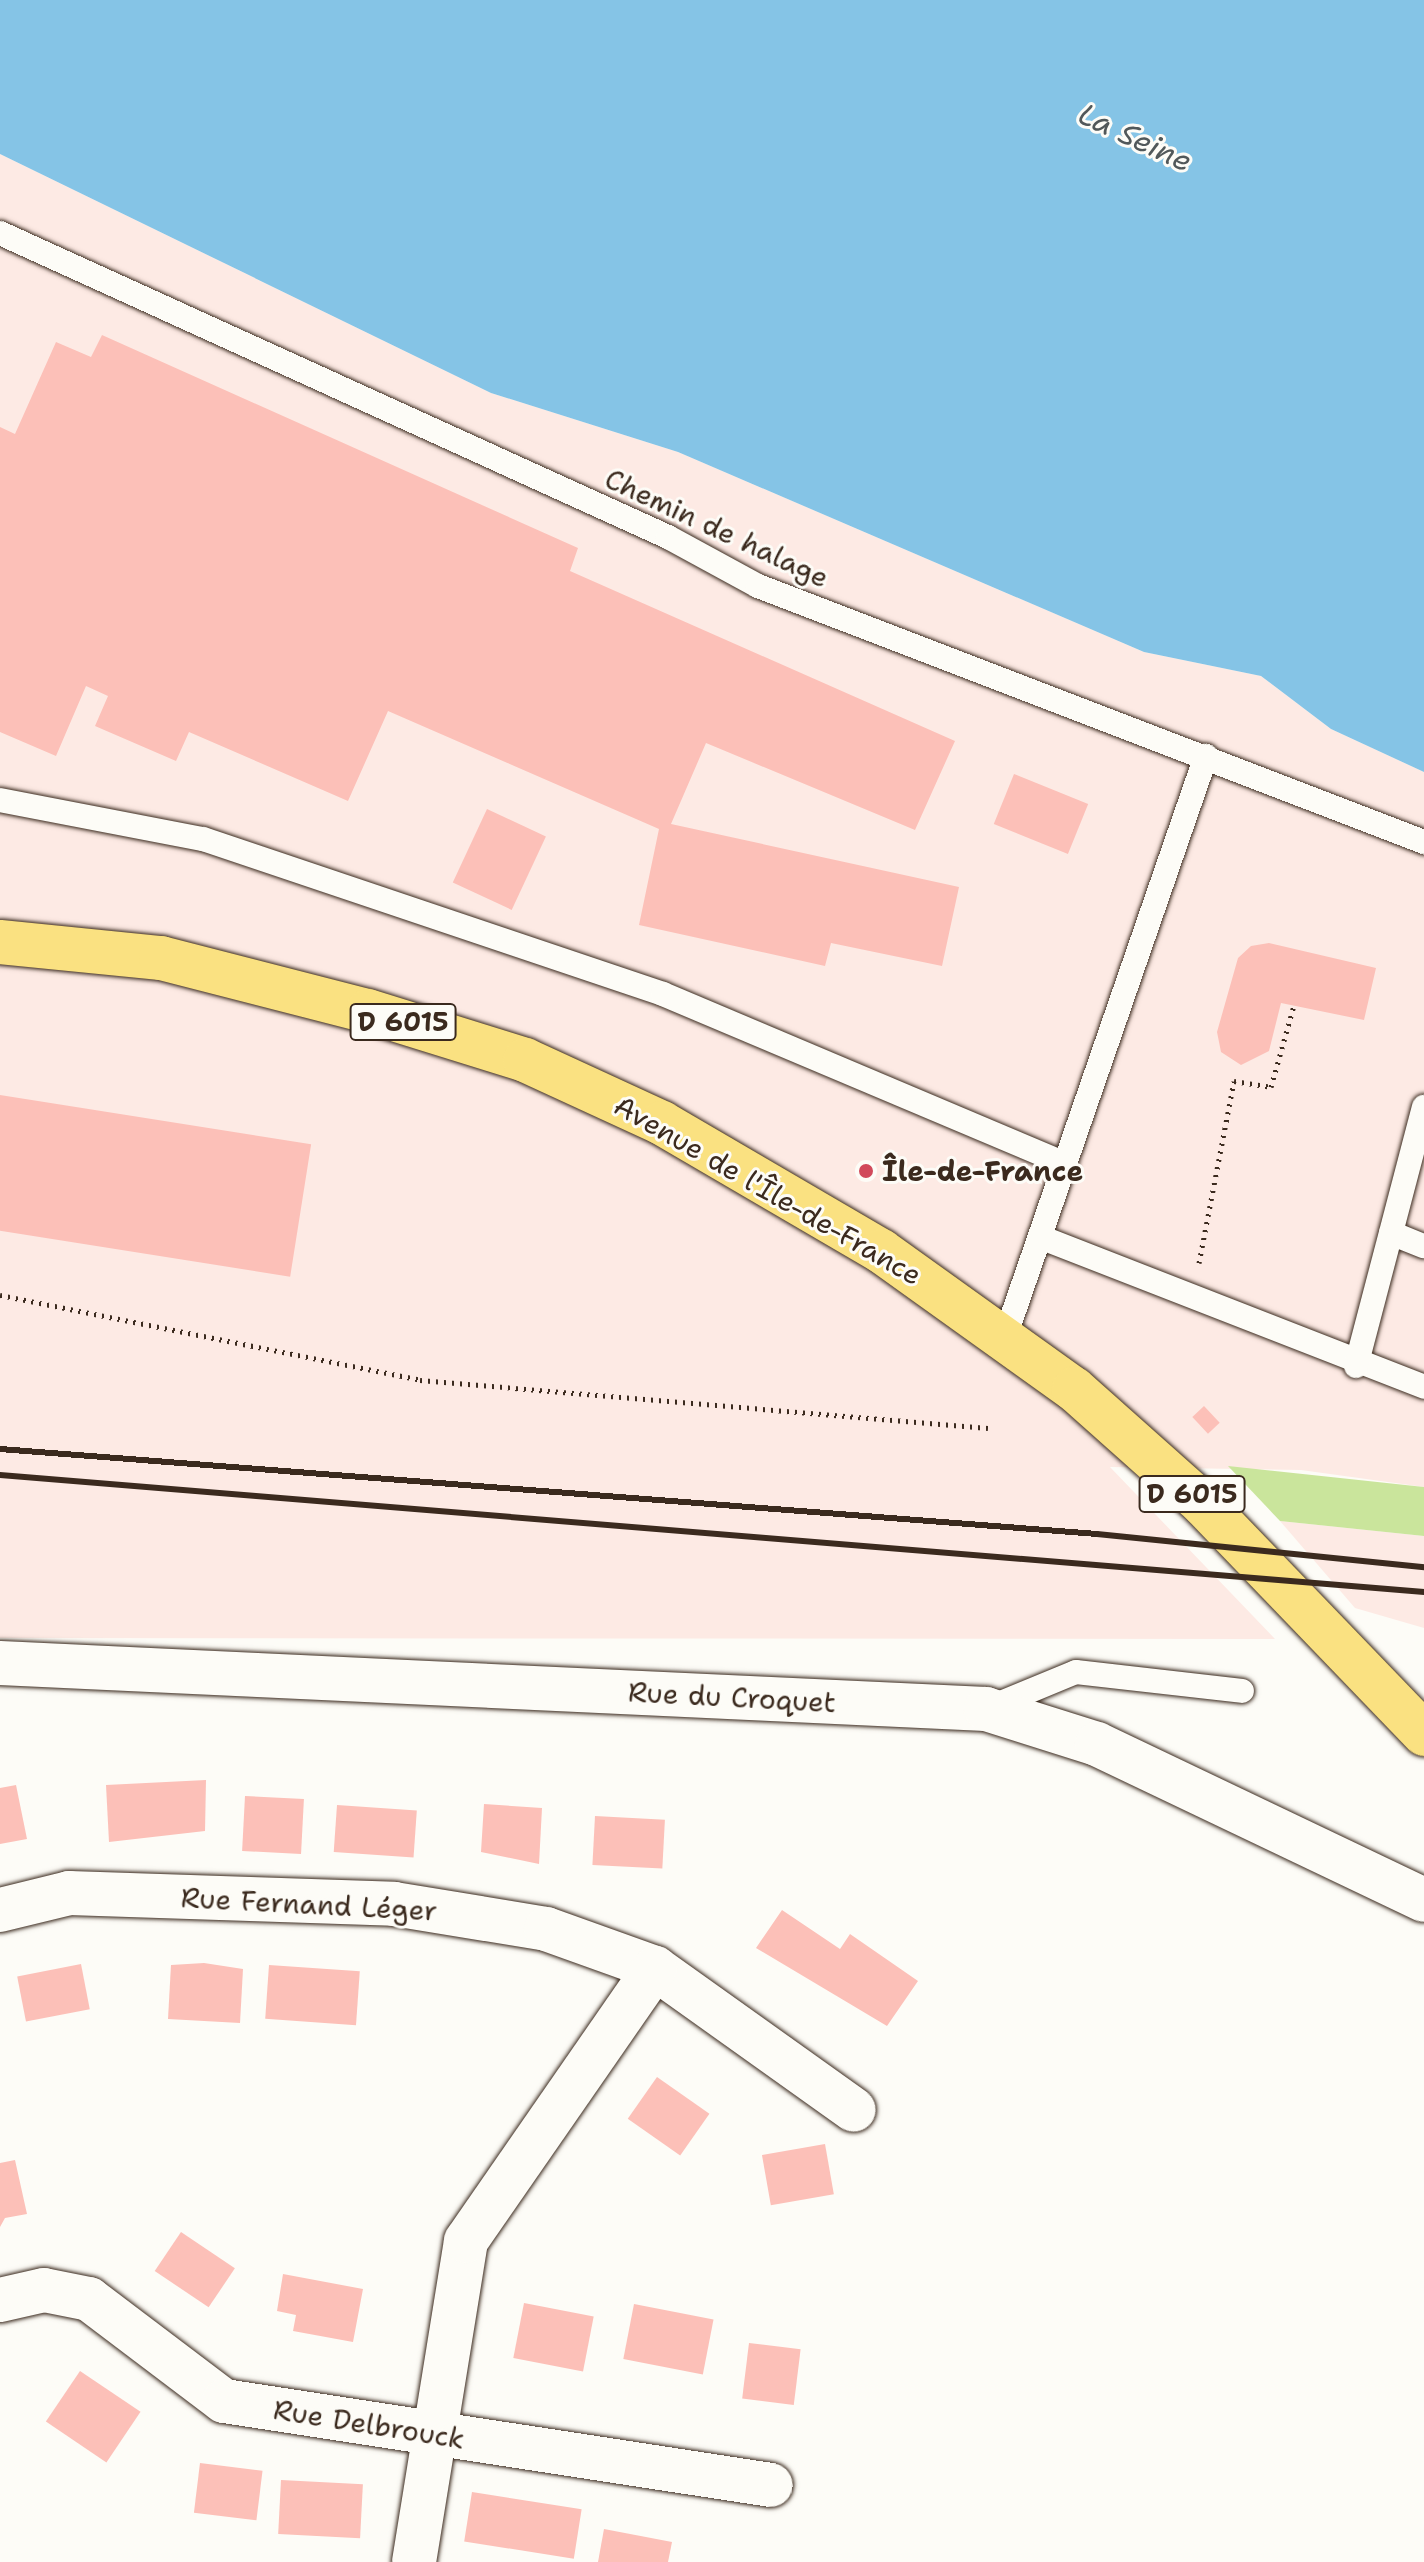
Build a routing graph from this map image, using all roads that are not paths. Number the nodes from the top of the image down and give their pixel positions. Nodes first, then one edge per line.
1 (0, 233) edge
2 (1206, 756) junction
3 (0, 800) edge
4 (1424, 842) edge
5 (0, 942) edge
6 (1424, 1107) edge
7 (1420, 1139) edge
8 (1066, 1164) junction
9 (1391, 1233) junction
10 (1040, 1237) junction
11 (1424, 1246) edge
12 (1005, 1337) junction
13 (1356, 1366) junction
14 (1424, 1387) edge
15 (0, 1663) edge
16 (1365, 1666) junction
17 (1242, 1691) dead end
18 (1424, 1707) edge
19 (986, 1709) junction
20 (1424, 1734) edge
21 (1424, 1900) edge
22 (0, 1910) edge
23 (655, 1968) junction
24 (854, 2110) dead end
25 (0, 2300) edge
26 (433, 2433) junction
27 (771, 2485) dead end
28 (414, 2562) edge

1 - 2 lane, Chemin de halage
2 - 4 lane, Chemin de halage
2 - 8 lane
3 - 8 lane
5 - 12 main road, Avenue de l'Île-de-France / D 6015
6 - 7 lane
7 - 9 lane
8 - 10 lane
9 - 11 lane
9 - 13 lane
10 - 12 lane
10 - 13 lane
12 - 16 main road, Avenue de l'Île-de-France / D 6015
13 - 14 lane
15 - 19 street, Rue du Croquet
16 - 18 main road, Avenue de l'Île-de-France / D 6015
16 - 20 main road, Avenue de l'Île-de-France / D 6015
17 - 19 lane
19 - 21 street, Rue du Croquet
22 - 23 street, Rue Fernand Léger
23 - 24 street, Rue Fernand Léger
23 - 26 street
25 - 26 street, Rue Delbrouck
26 - 27 street, Rue Delbrouck
26 - 28 street

